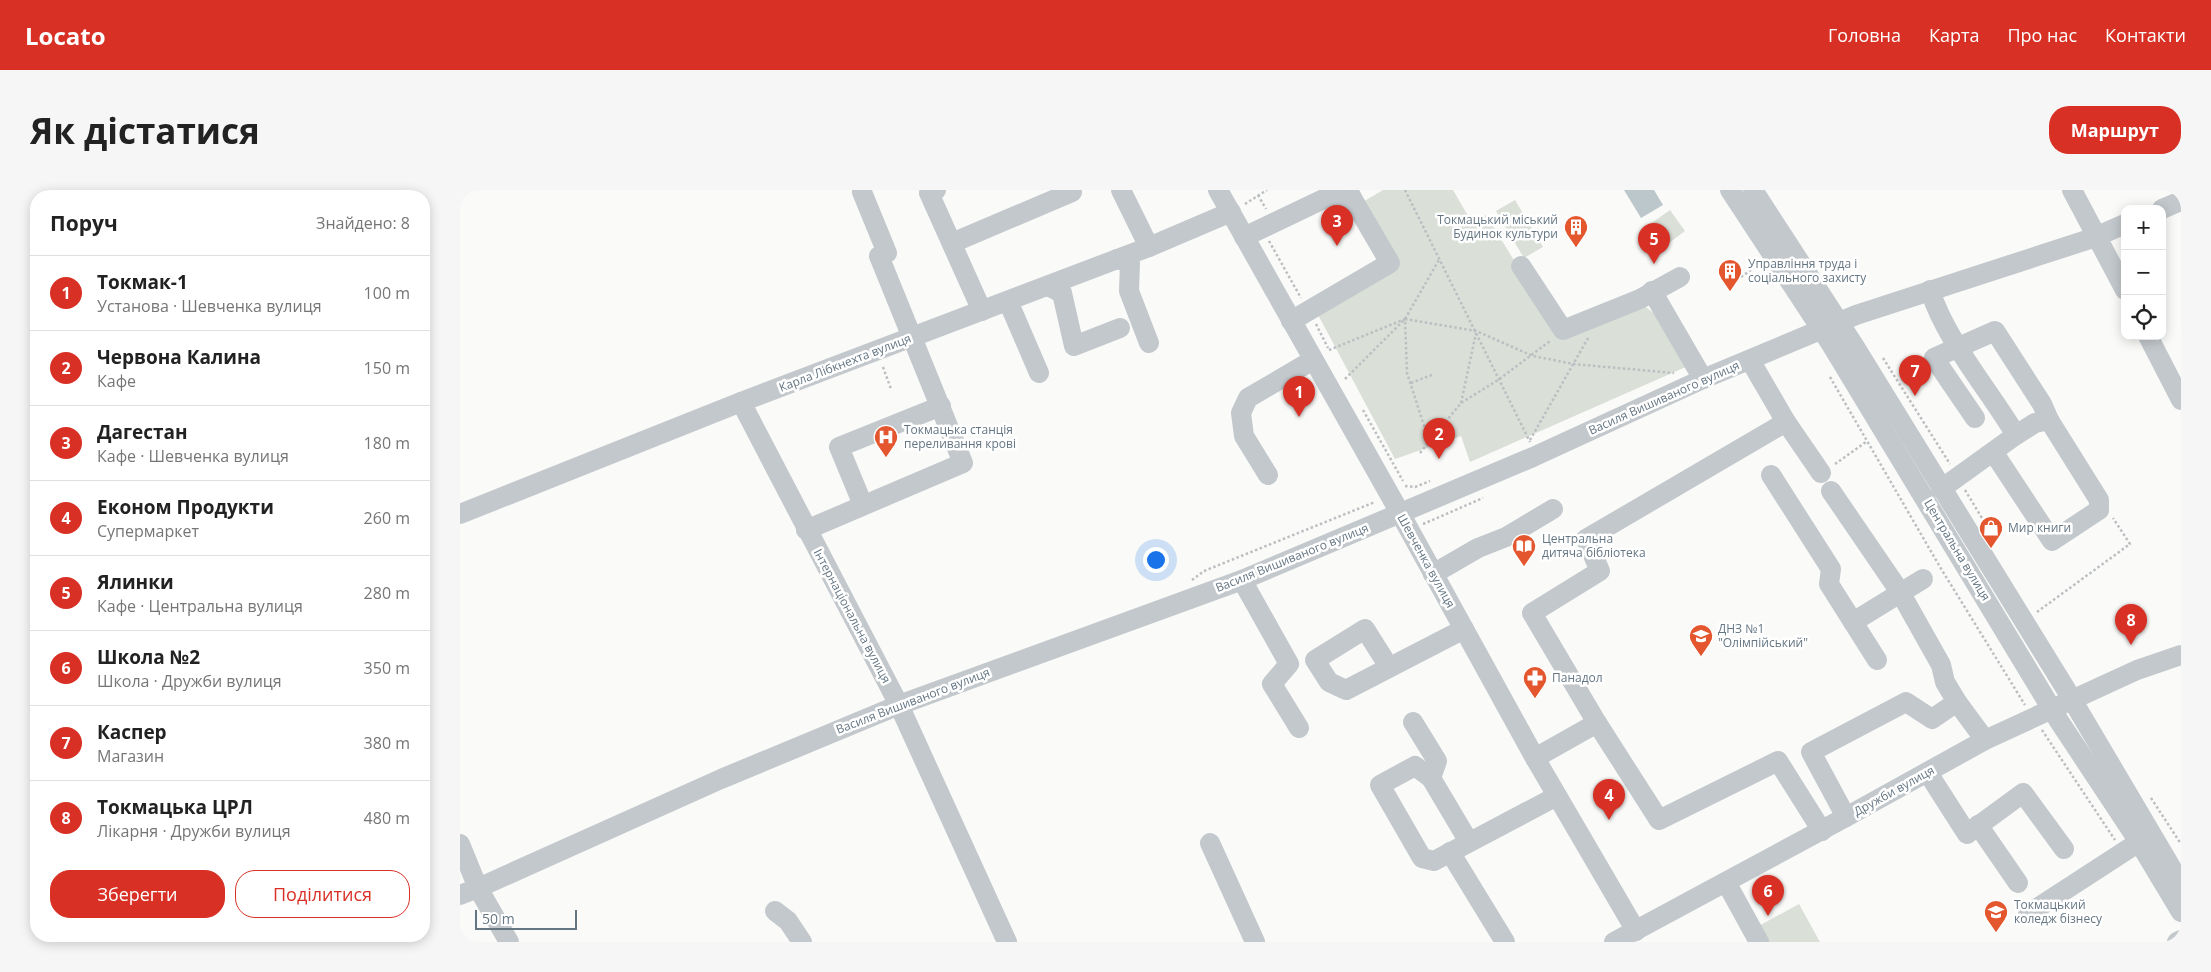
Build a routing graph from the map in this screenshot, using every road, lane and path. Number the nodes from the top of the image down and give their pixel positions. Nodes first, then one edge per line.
1 (936, 190) edge
2 (1121, 190) edge
3 (1218, 190) edge
4 (1267, 190) edge
5 (1405, 190) edge
6 (1730, 190) edge
7 (1753, 190) edge
8 (2072, 190) edge
9 (862, 192) dead end
10 (1072, 192) dead end
11 (1350, 194) edge
12 (1258, 195) junction
13 (2181, 201) edge
14 (2166, 207) edge
15 (1231, 212) junction
16 (2121, 226) edge
17 (1253, 233) junction
18 (2097, 236) junction
19 (952, 242) junction
20 (1149, 247) junction
21 (1440, 258) junction
22 (1118, 259) junction
23 (1758, 264) dead end
24 (1521, 266) dead end
25 (1741, 276) dead end
26 (1680, 277) dead end
27 (2121, 282) edge
28 (1048, 286) junction
29 (1930, 290) junction
30 (1652, 291) junction
31 (1008, 301) junction
32 (982, 311) junction
33 (1309, 311) junction
34 (1601, 315) junction
35 (1405, 319) junction
36 (1291, 321) junction
37 (1829, 325) junction
38 (1120, 328) dead end
39 (1563, 330) junction
40 (1476, 331) junction
41 (913, 337) junction
42 (2150, 340) edge
43 (1149, 343) dead end
44 (1959, 347) junction
45 (1321, 355) junction
46 (1533, 356) junction
47 (1333, 358) dead end
48 (1750, 360) junction
49 (1573, 364) junction
50 (882, 366) dead end
51 (1341, 372) dead end
52 (1039, 373) dead end
53 (1434, 374) dead end
54 (1828, 374) dead end
55 (1671, 378) dead end
56 (1703, 379) junction
57 (1498, 380) junction
58 (1411, 383) junction
59 (891, 388) dead end
60 (2181, 400) edge
61 (741, 402) junction
62 (1461, 403) junction
63 (1359, 404) dead end
64 (941, 406) junction
65 (1975, 418) dead end
66 (2049, 420) junction
67 (1786, 422) junction
68 (2016, 435) junction
69 (1539, 436) dead end
70 (1430, 441) junction
71 (1866, 442) junction
72 (1528, 447) junction
73 (1420, 453) dead end
74 (1994, 453) junction
75 (1821, 473) joint
76 (1268, 475) dead end
77 (1771, 475) dead end
78 (1433, 480) dead end
79 (1942, 489) junction
80 (1831, 491) dead end
81 (863, 506) junction
82 (1553, 509) dead end
83 (2099, 510) junction
84 (1400, 513) junction
85 (460, 514) edge
86 (806, 530) junction
87 (1433, 574) junction
88 (1923, 578) dead end
89 (1242, 580) junction
90 (1900, 592) junction
91 (2037, 612) dead end
92 (1853, 622) junction
93 (1464, 629) junction
94 (2181, 655) edge
95 (1877, 660) dead end
96 (1389, 667) dead end
97 (2073, 701) junction
98 (1957, 702) junction
99 (899, 705) junction
100 (2028, 710) dead end
101 (2053, 710) junction
102 (1413, 722) dead end
103 (1597, 723) junction
104 (2040, 727) dead end
105 (1299, 728) dead end
106 (1985, 740) junction
107 (1535, 758) junction
108 (1928, 773) junction
109 (1431, 778) junction
110 (1557, 796) junction
111 (1846, 817) junction
112 (1978, 825) junction
113 (1822, 831) junction
114 (1469, 842) junction
115 (1210, 843) dead end
116 (460, 844) edge
117 (2131, 847) junction
118 (2064, 849) dead end
119 (1450, 852) junction
120 (1726, 882) junction
121 (2018, 883) dead end
122 (2181, 884) edge
123 (469, 891) edge
124 (775, 911) dead end
125 (2181, 912) edge
126 (2028, 914) dead end
127 (1633, 937) edge
128 (2181, 940) edge
129 (509, 942) edge
130 (802, 942) edge
131 (1007, 942) edge
132 (1255, 942) edge
133 (1505, 942) edge
134 (1759, 942) edge
135 (2178, 942) edge

1 - 19 street
2 - 20 street
3 - 15 street, Шевченка вулиця
4 - 12 path
5 - 21 path
6 - 37 street, Центральна вулиця
7 - 37 street, Центральна вулиця
8 - 18 street
9 - 41 street
10 - 19 street
11 - 17 street
11 - 33 street
12 - 15 path
12 - 17 path
13 - 14 street
15 - 17 street, Шевченка вулиця
15 - 20 street, Карла Лібкнехта вулиця
16 - 18 street, Василя Вишиваного вулиця
17 - 33 path
17 - 36 street, Шевченка вулиця
18 - 27 street
18 - 29 street, Василя Вишиваного вулиця
19 - 32 street
20 - 22 street, Карла Лібкнехта вулиця
21 - 35 path
21 - 40 path
22 - 28 street, Карла Лібкнехта вулиця
22 - 43 street
23 - 25 path
24 - 39 street
26 - 30 street
28 - 31 street, Карла Лібкнехта вулиця
28 - 38 street
29 - 37 street, Василя Вишиваного вулиця
29 - 44 street
30 - 34 street
30 - 56 street
31 - 32 street, Карла Лібкнехта вулиця
31 - 52 street
32 - 41 street, Карла Лібкнехта вулиця
33 - 36 street
33 - 45 path
34 - 39 street
34 - 49 path
35 - 40 path
35 - 45 path
35 - 51 path
35 - 58 path
36 - 45 street, Шевченка вулиця
37 - 48 street, Василя Вишиваного вулиця
37 - 79 street, Центральна вулиця
37 - 101 street, Центральна вулиця
39 - 46 path
40 - 46 path
40 - 57 path
40 - 62 path
41 - 61 street, Карла Лібкнехта вулиця
41 - 64 street
42 - 60 street
44 - 65 street
44 - 66 street
44 - 68 street
45 - 47 path
45 - 76 street
45 - 84 street, Шевченка вулиця
46 - 49 path
46 - 57 path
48 - 56 street, Василя Вишиваного вулиця
48 - 67 street
49 - 55 path
49 - 72 path
50 - 59 path
53 - 58 path
54 - 71 path
56 - 72 street, Василя Вишиваного вулиця
57 - 62 path
57 - 72 path
58 - 70 path
61 - 85 street, Карла Лібкнехта вулиця
61 - 86 street, Інтернаціональна вулиця
62 - 70 path
63 - 78 path
64 - 81 street
64 - 81 street
66 - 68 street
66 - 83 street
67 - 75 street
67 - 103 street
68 - 74 street
69 - 72 path
70 - 73 path
71 - 75 path
71 - 100 path
72 - 84 street, Василя Вишиваного вулиця
74 - 79 street
74 - 83 street
77 - 92 street
79 - 97 street, Центральна вулиця
80 - 90 street
81 - 86 street
82 - 87 street
83 - 91 path
84 - 87 street, Шевченка вулиця
84 - 89 street, Василя Вишиваного вулиця
86 - 99 street, Інтернаціональна вулиця
87 - 93 street, Шевченка вулиця
88 - 90 street
89 - 99 street, Василя Вишиваного вулиця
89 - 105 street
90 - 92 street
90 - 98 street
92 - 95 street
93 - 96 street
93 - 107 street, Шевченка вулиця
94 - 97 street, Дружби вулиця
97 - 101 street, Дружби вулиця
97 - 122 street, Центральна вулиця
98 - 106 street
98 - 111 street
99 - 123 street, Василя Вишиваного вулиця
99 - 131 street, Інтернаціональна вулиця
101 - 106 street, Дружби вулиця
101 - 117 street, Центральна вулиця
102 - 109 street
103 - 107 street
103 - 113 street
104 - 117 path
106 - 108 street, Дружби вулиця
107 - 110 street, Шевченка вулиця
108 - 111 street, Дружби вулиця
108 - 112 street
109 - 114 street
109 - 119 street
110 - 114 street
110 - 127 street, Шевченка вулиця
111 - 113 street, Дружби вулиця
112 - 118 street
112 - 121 street
113 - 120 street, Дружби вулиця
114 - 119 street
115 - 132 street
116 - 123 street
117 - 125 street, Центральна вулиця
117 - 126 street
119 - 133 street
120 - 127 street, Дружби вулиця
120 - 134 street
123 - 129 street
124 - 130 street
128 - 135 street

